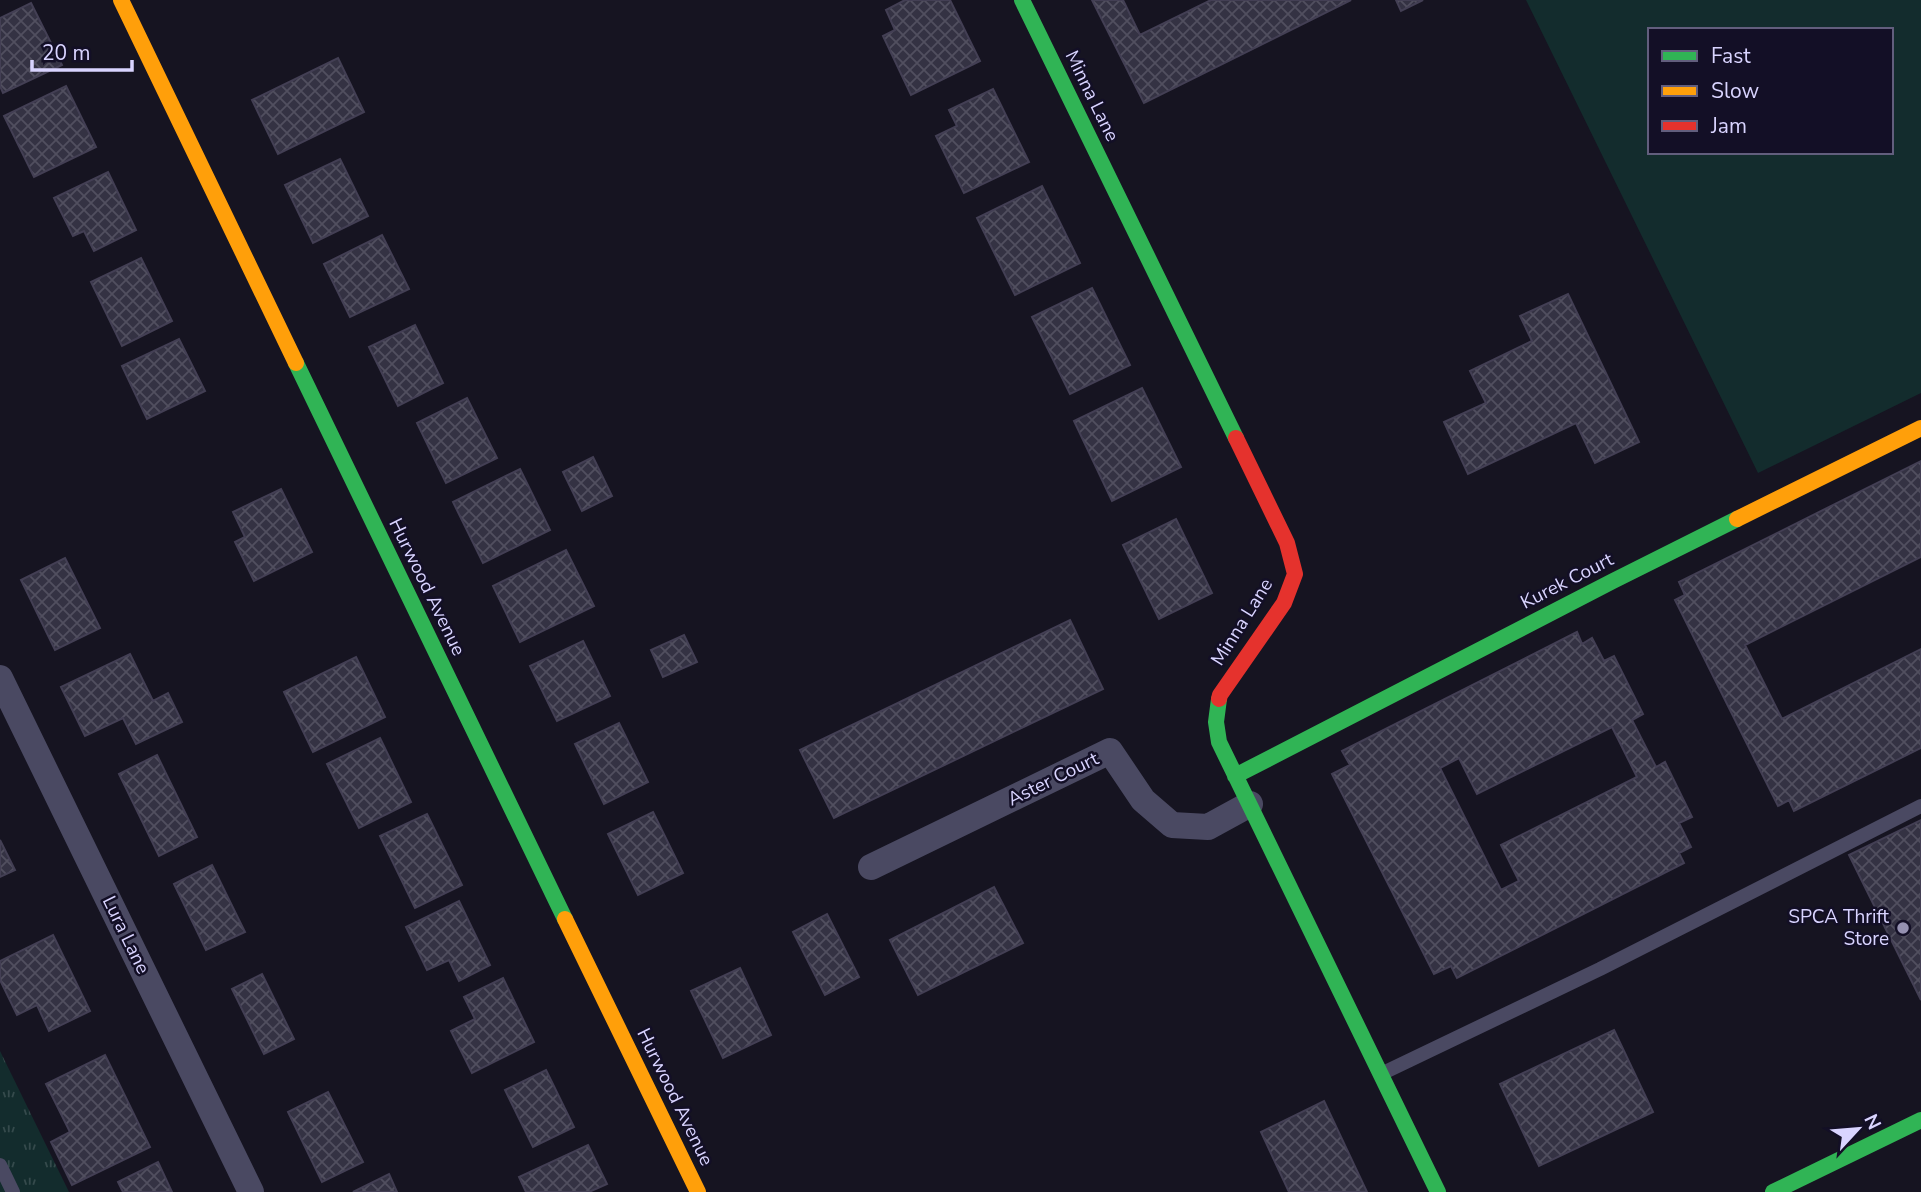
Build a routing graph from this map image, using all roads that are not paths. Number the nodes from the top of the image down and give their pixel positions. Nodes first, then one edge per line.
1 (121, 0) edge
2 (1022, 0) edge
3 (1921, 428) edge
4 (0, 678) edge
5 (1236, 776) junction
6 (1250, 804) junction
7 (1921, 806) edge
8 (871, 867) dead end
9 (1380, 1075) junction
10 (1921, 1120) edge
11 (0, 1165) edge
12 (13, 1192) edge
13 (251, 1192) edge
14 (698, 1192) edge
15 (1437, 1192) edge
16 (1773, 1192) edge

1 - 14 street, Hurwood Avenue
2 - 5 street, Minna Lane
3 - 5 street, Kurek Court
4 - 13 street, Lura Lane
5 - 6 street, Minna Lane
6 - 8 street, Aster Court
6 - 9 street, Minna Lane
7 - 9 lane
9 - 15 street, Minna Lane
10 - 16 street
11 - 12 lane

